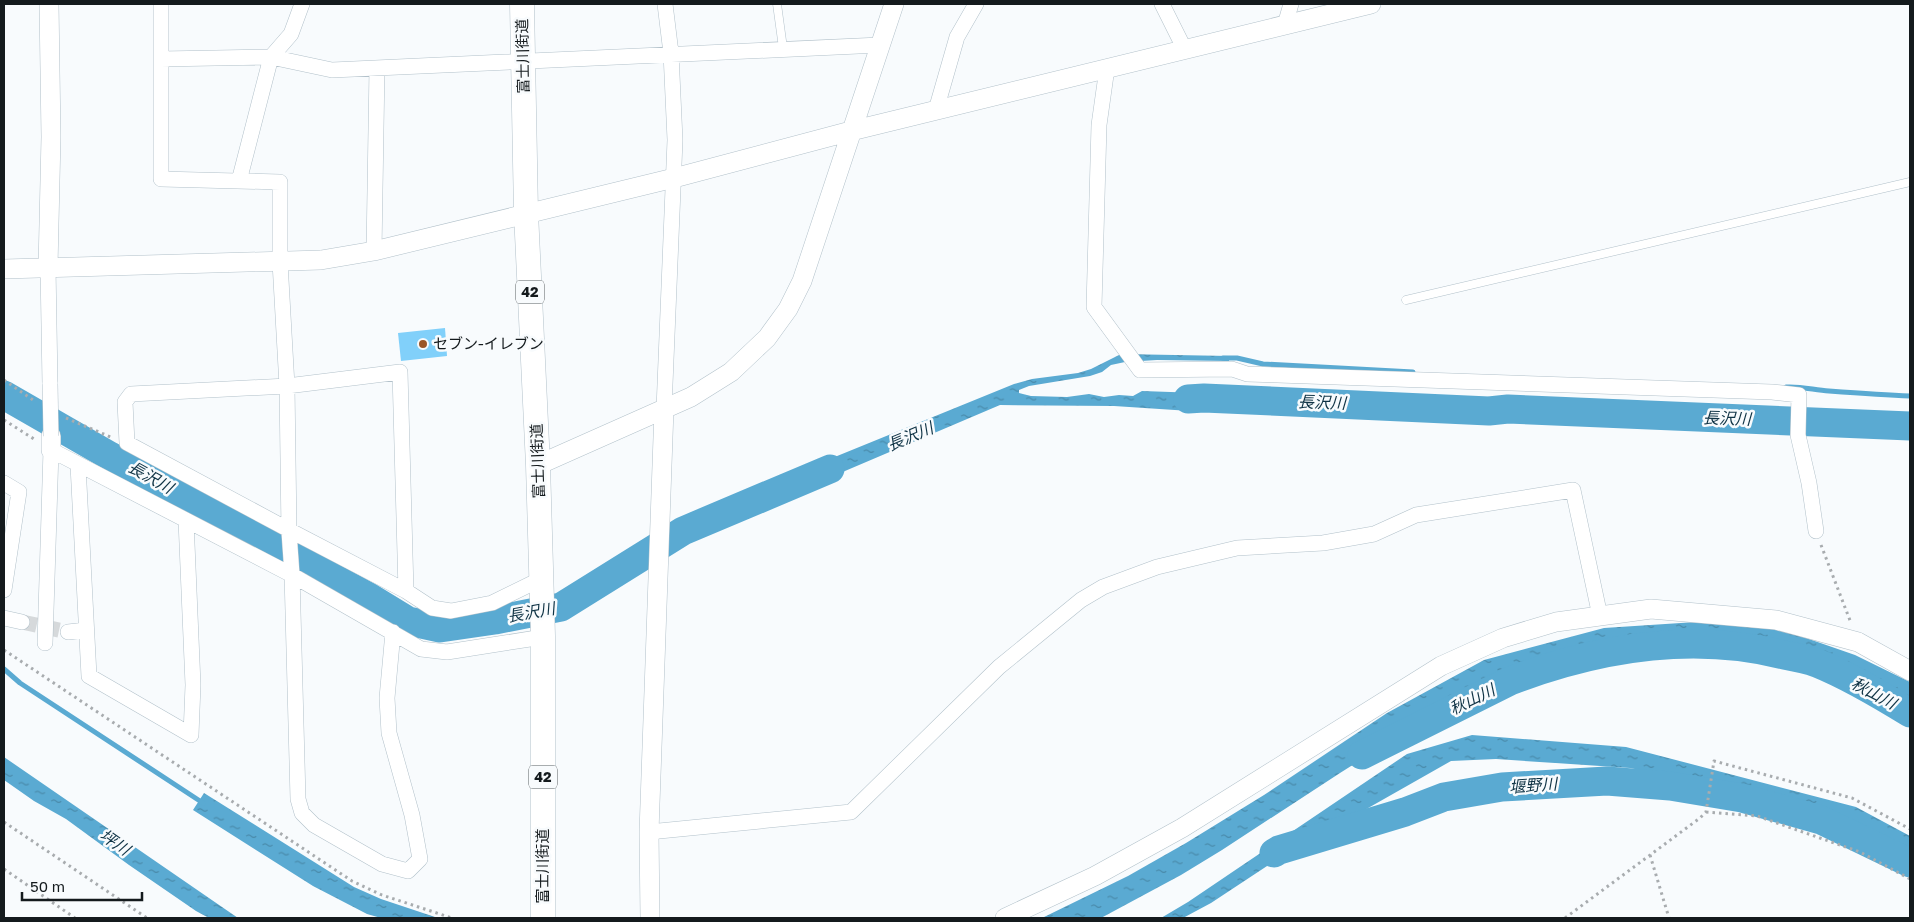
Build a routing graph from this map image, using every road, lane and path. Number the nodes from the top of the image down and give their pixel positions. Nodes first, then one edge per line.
1 (49, 4) edge
2 (161, 4) edge
3 (302, 4) edge
4 (522, 4) edge
5 (665, 4) edge
6 (777, 4) edge
7 (894, 4) edge
8 (976, 4) edge
9 (1162, 4) edge
10 (1291, 4) edge
11 (1371, 4) edge
12 (1285, 25) junction
13 (880, 45) junction
14 (783, 48) junction
15 (1185, 50) junction
16 (671, 54) junction
17 (271, 57) junction
18 (161, 59) junction
19 (523, 61) junction
20 (376, 68) junction
21 (1107, 68) junction
22 (936, 110) junction
23 (851, 131) junction
24 (674, 178) junction
25 (239, 181) junction
26 (1910, 182) edge
27 (526, 213) junction
28 (374, 250) junction
29 (280, 262) junction
30 (48, 267) junction
31 (4, 269) edge
32 (1406, 300) dead end
33 (287, 386) junction
34 (664, 409) junction
35 (4, 420) edge
36 (51, 443) junction
37 (78, 465) junction
38 (538, 465) junction
39 (4, 484) edge
40 (186, 520) junction
41 (289, 531) junction
42 (1816, 532) joint
43 (292, 575) junction
44 (541, 580) junction
45 (4, 590) edge
46 (406, 591) junction
47 (1600, 616) junction
48 (4, 618) edge
49 (22, 622) tunnel mouth
50 (86, 630) junction
51 (68, 632) tunnel mouth
52 (393, 632) junction
53 (543, 636) junction
54 (45, 642) dead end
55 (1858, 642) junction
56 (4, 650) edge
57 (1910, 671) edge
58 (1706, 812) junction
59 (4, 822) edge
60 (1910, 829) edge
61 (649, 832) junction
62 (1650, 855) junction
63 (4, 870) edge
64 (1910, 879) edge
65 (74, 918) edge
66 (148, 918) edge
67 (452, 918) edge
68 (543, 918) edge
69 (650, 918) edge
70 (1005, 918) edge
71 (1565, 918) edge
72 (1669, 918) edge

1 - 30 street
2 - 18 street
3 - 17 street
4 - 19 main road, 富士川街道 / 42
5 - 16 street
6 - 14 lane
7 - 13 street
8 - 22 street
9 - 15 street
10 - 12 street
11 - 12 street
12 - 15 street
13 - 14 street
13 - 23 street
14 - 16 street
15 - 21 street
16 - 19 street
16 - 24 street
17 - 18 street
17 - 20 street
17 - 25 street
18 - 25 street
19 - 20 street
19 - 27 main road, 富士川街道 / 42
20 - 28 street
21 - 22 street
21 - 42 street
22 - 23 street
23 - 24 street
23 - 34 street
24 - 27 street
24 - 34 street
25 - 29 street
26 - 32 lane
27 - 28 street
27 - 38 main road, 富士川街道 / 42
28 - 29 street
29 - 30 street
29 - 33 street
30 - 31 street
30 - 36 street, bridge
33 - 41 street
33 - 41 street
33 - 46 street
34 - 38 street
34 - 61 street
35 - 36 path
36 - 37 street
36 - 54 street
37 - 40 street
37 - 50 street
38 - 44 main road, 富士川街道 / 42
39 - 45 street
40 - 43 street
40 - 50 street
41 - 43 street
41 - 46 street
42 - 55 path
43 - 52 street
43 - 52 street
44 - 46 street
44 - 53 main road, 富士川街道 / 42
47 - 55 street
47 - 61 street
47 - 70 street
48 - 49 street
50 - 51 street
52 - 53 street
53 - 68 main road, 富士川街道 / 42
55 - 57 street
56 - 67 path
58 - 60 path
58 - 62 path
58 - 64 path
59 - 66 path
61 - 69 street
62 - 71 path
62 - 72 path
63 - 65 path

